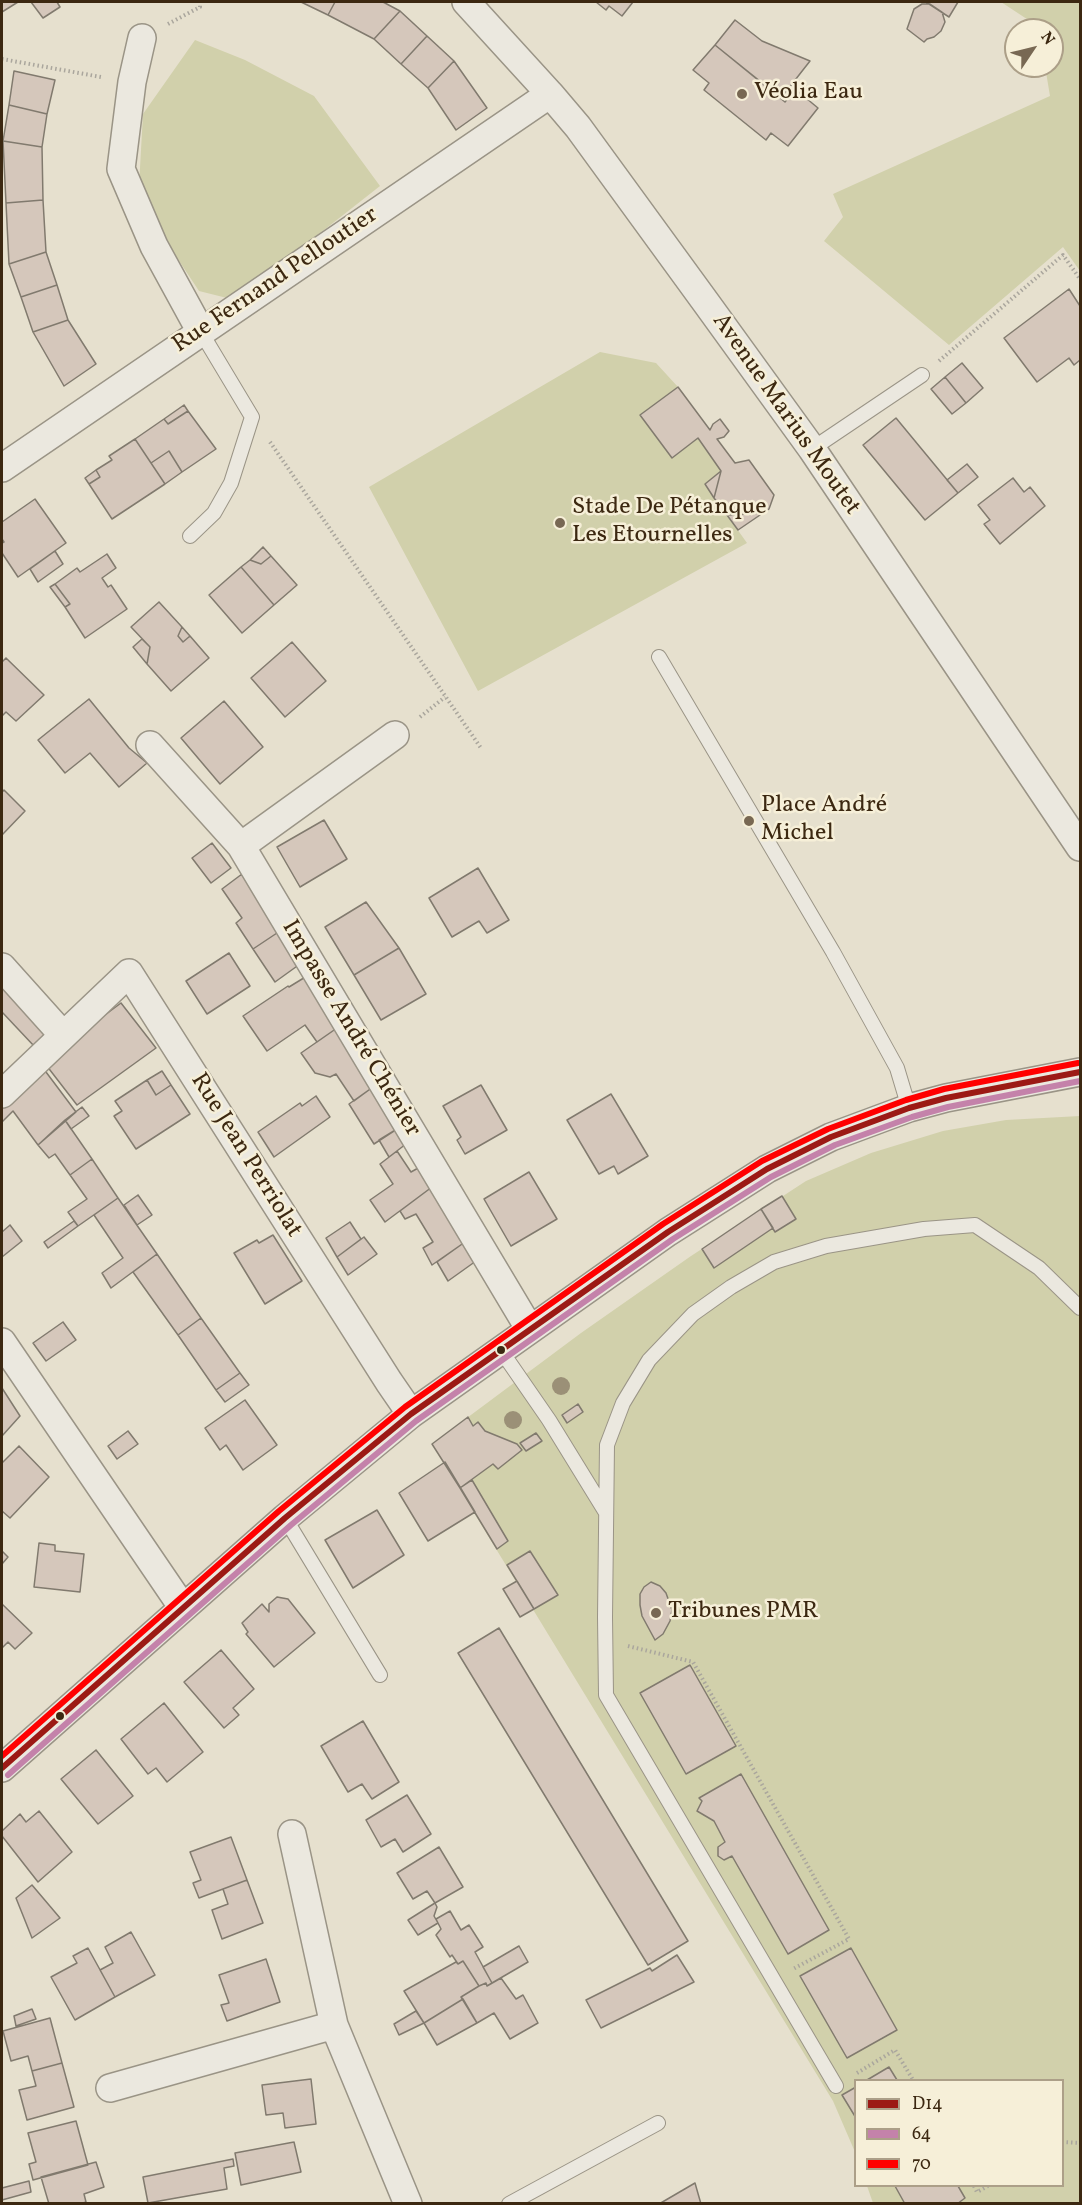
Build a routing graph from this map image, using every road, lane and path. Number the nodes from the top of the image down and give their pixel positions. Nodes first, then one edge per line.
1 (200, 2) edge
2 (466, 2) edge
3 (142, 38) joint
4 (2, 59) edge
5 (132, 82) junction
6 (550, 94) junction
7 (1080, 279) edge
8 (201, 332) junction
9 (922, 375) joint
10 (252, 417) junction
11 (812, 449) junction
12 (2, 468) edge
13 (190, 536) dead end
14 (659, 657) dead end
15 (395, 735) dead end
16 (150, 745) dead end
17 (481, 748) dead end
18 (241, 846) junction
19 (1080, 848) edge
20 (2, 967) edge
21 (63, 1035) junction
22 (1080, 1072) edge
23 (2, 1094) edge
24 (909, 1108) junction
25 (1080, 1308) edge
26 (530, 1328) junction
27 (2, 1342) edge
28 (501, 1349) junction
29 (411, 1414) junction
30 (606, 1512) junction
31 (285, 1518) junction
32 (183, 1608) junction
33 (605, 1640) junction
34 (380, 1675) dead end
35 (2, 1768) edge
36 (292, 1834) dead end
37 (774, 1979) junction
38 (334, 2025) junction
39 (912, 2079) edge
40 (836, 2086) joint
41 (110, 2088) dead end
42 (658, 2123) dead end
43 (1064, 2142) edge
44 (1080, 2143) edge
45 (974, 2187) edge
46 (986, 2187) edge
47 (408, 2204) edge
48 (509, 2204) edge

1 - 3 path
2 - 6 street, Avenue Marius Moutet
3 - 5 street
4 - 5 path
5 - 8 street
6 - 8 street, Rue Fernand Pelloutier
6 - 11 street, Avenue Marius Moutet
7 - 9 path
8 - 10 lane
8 - 12 street, Rue Fernand Pelloutier
9 - 11 lane
10 - 13 lane
10 - 17 path
11 - 19 street, Avenue Marius Moutet
14 - 24 lane
15 - 18 street
16 - 18 street, Impasse André Chénier
18 - 26 street, Impasse André Chénier
20 - 21 street
21 - 23 street, Rue Jean Perriolat
21 - 29 street, Rue Jean Perriolat
22 - 24 street
24 - 26 street
25 - 30 lane
26 - 28 street
27 - 32 street
28 - 29 street
28 - 30 lane
29 - 31 street
30 - 33 lane
31 - 32 street
31 - 34 lane
32 - 35 street
33 - 37 lane
33 - 37 path
36 - 38 street
37 - 40 lane
38 - 41 street
38 - 47 street
39 - 40 path
42 - 48 lane
43 - 44 path
45 - 46 path

